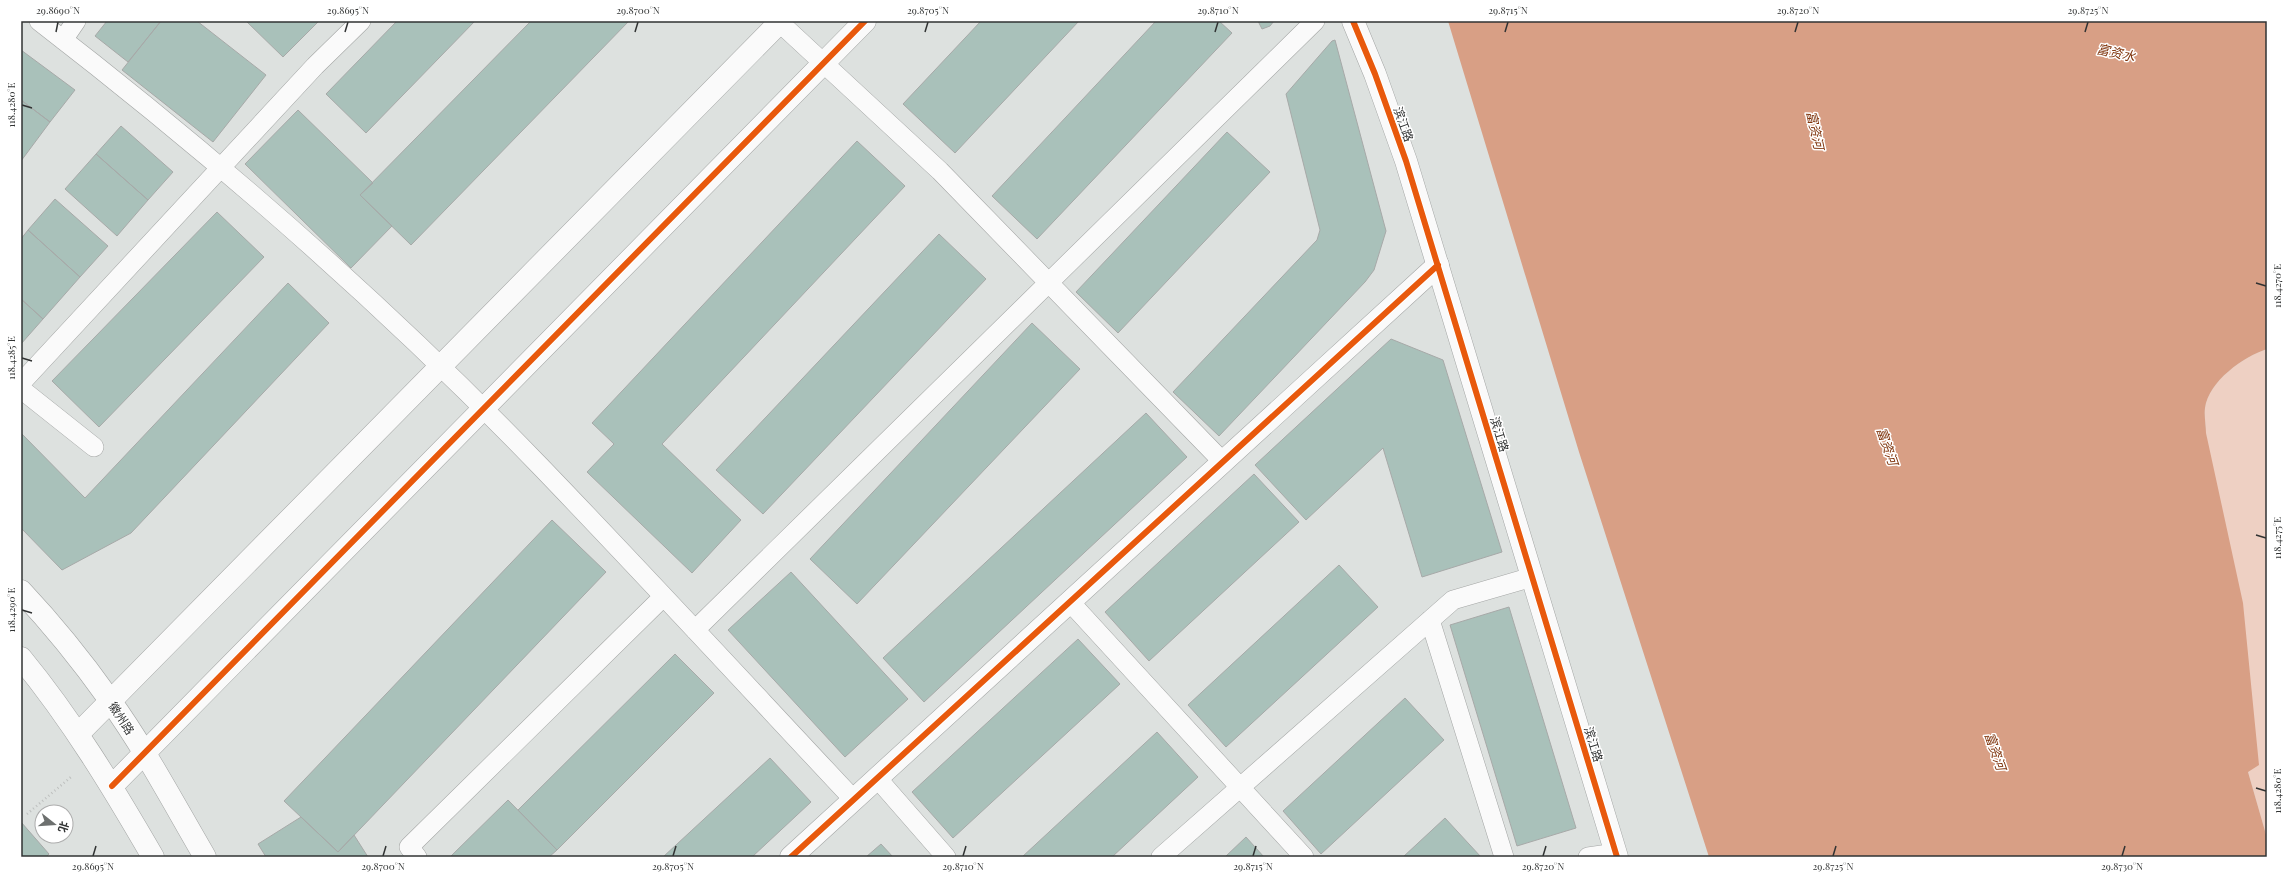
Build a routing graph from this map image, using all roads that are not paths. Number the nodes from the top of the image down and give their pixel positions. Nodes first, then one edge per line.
1 (39, 21) edge
2 (76, 21) edge
3 (361, 21) edge
4 (780, 21) edge
5 (865, 21) edge
6 (1315, 21) edge
7 (1352, 21) edge
8 (64, 40) junction
9 (823, 63) junction
10 (220, 169) junction
11 (1438, 265) junction
12 (1048, 283) junction
13 (440, 368) junction
14 (21, 383) edge
15 (21, 389) edge
16 (483, 410) junction
17 (94, 447) dead end
18 (1223, 462) junction
19 (1532, 577) junction
20 (21, 591) edge
21 (663, 597) junction
22 (1070, 602) junction
23 (1430, 620) junction
24 (694, 630) junction
25 (21, 658) edge
26 (111, 701) junction
27 (78, 734) junction
28 (145, 753) junction
29 (877, 778) junction
30 (112, 786) junction
31 (1240, 787) junction
32 (854, 800) junction
33 (1617, 855) edge
34 (153, 857) edge
35 (205, 857) edge
36 (417, 857) edge
37 (791, 857) edge
38 (946, 857) edge
39 (1161, 857) edge
40 (1304, 857) edge
41 (1504, 857) edge
42 (1588, 857) edge

1 - 8 lane
2 - 8 lane
3 - 10 lane
4 - 9 lane
4 - 13 street
5 - 9 street
6 - 12 lane
7 - 11 street, 滨江路
8 - 10 lane
9 - 12 lane
9 - 16 street
10 - 13 lane
10 - 14 lane
11 - 18 street
11 - 19 street, 滨江路
12 - 18 lane
12 - 24 lane
13 - 16 lane
13 - 26 street
15 - 17 lane
16 - 21 lane
16 - 28 street
18 - 22 street
19 - 23 lane
19 - 33 street, 滨江路
20 - 26 street, 徽州路
21 - 24 lane
21 - 36 lane
22 - 29 street
22 - 31 lane
23 - 31 lane
23 - 41 lane
24 - 32 lane
25 - 27 street
26 - 27 street
26 - 28 street, 徽州路
27 - 30 street
28 - 30 street
28 - 35 street, 徽州路
29 - 32 street
29 - 38 lane
30 - 34 street
31 - 39 lane
31 - 40 lane
32 - 37 street
33 - 42 lane

